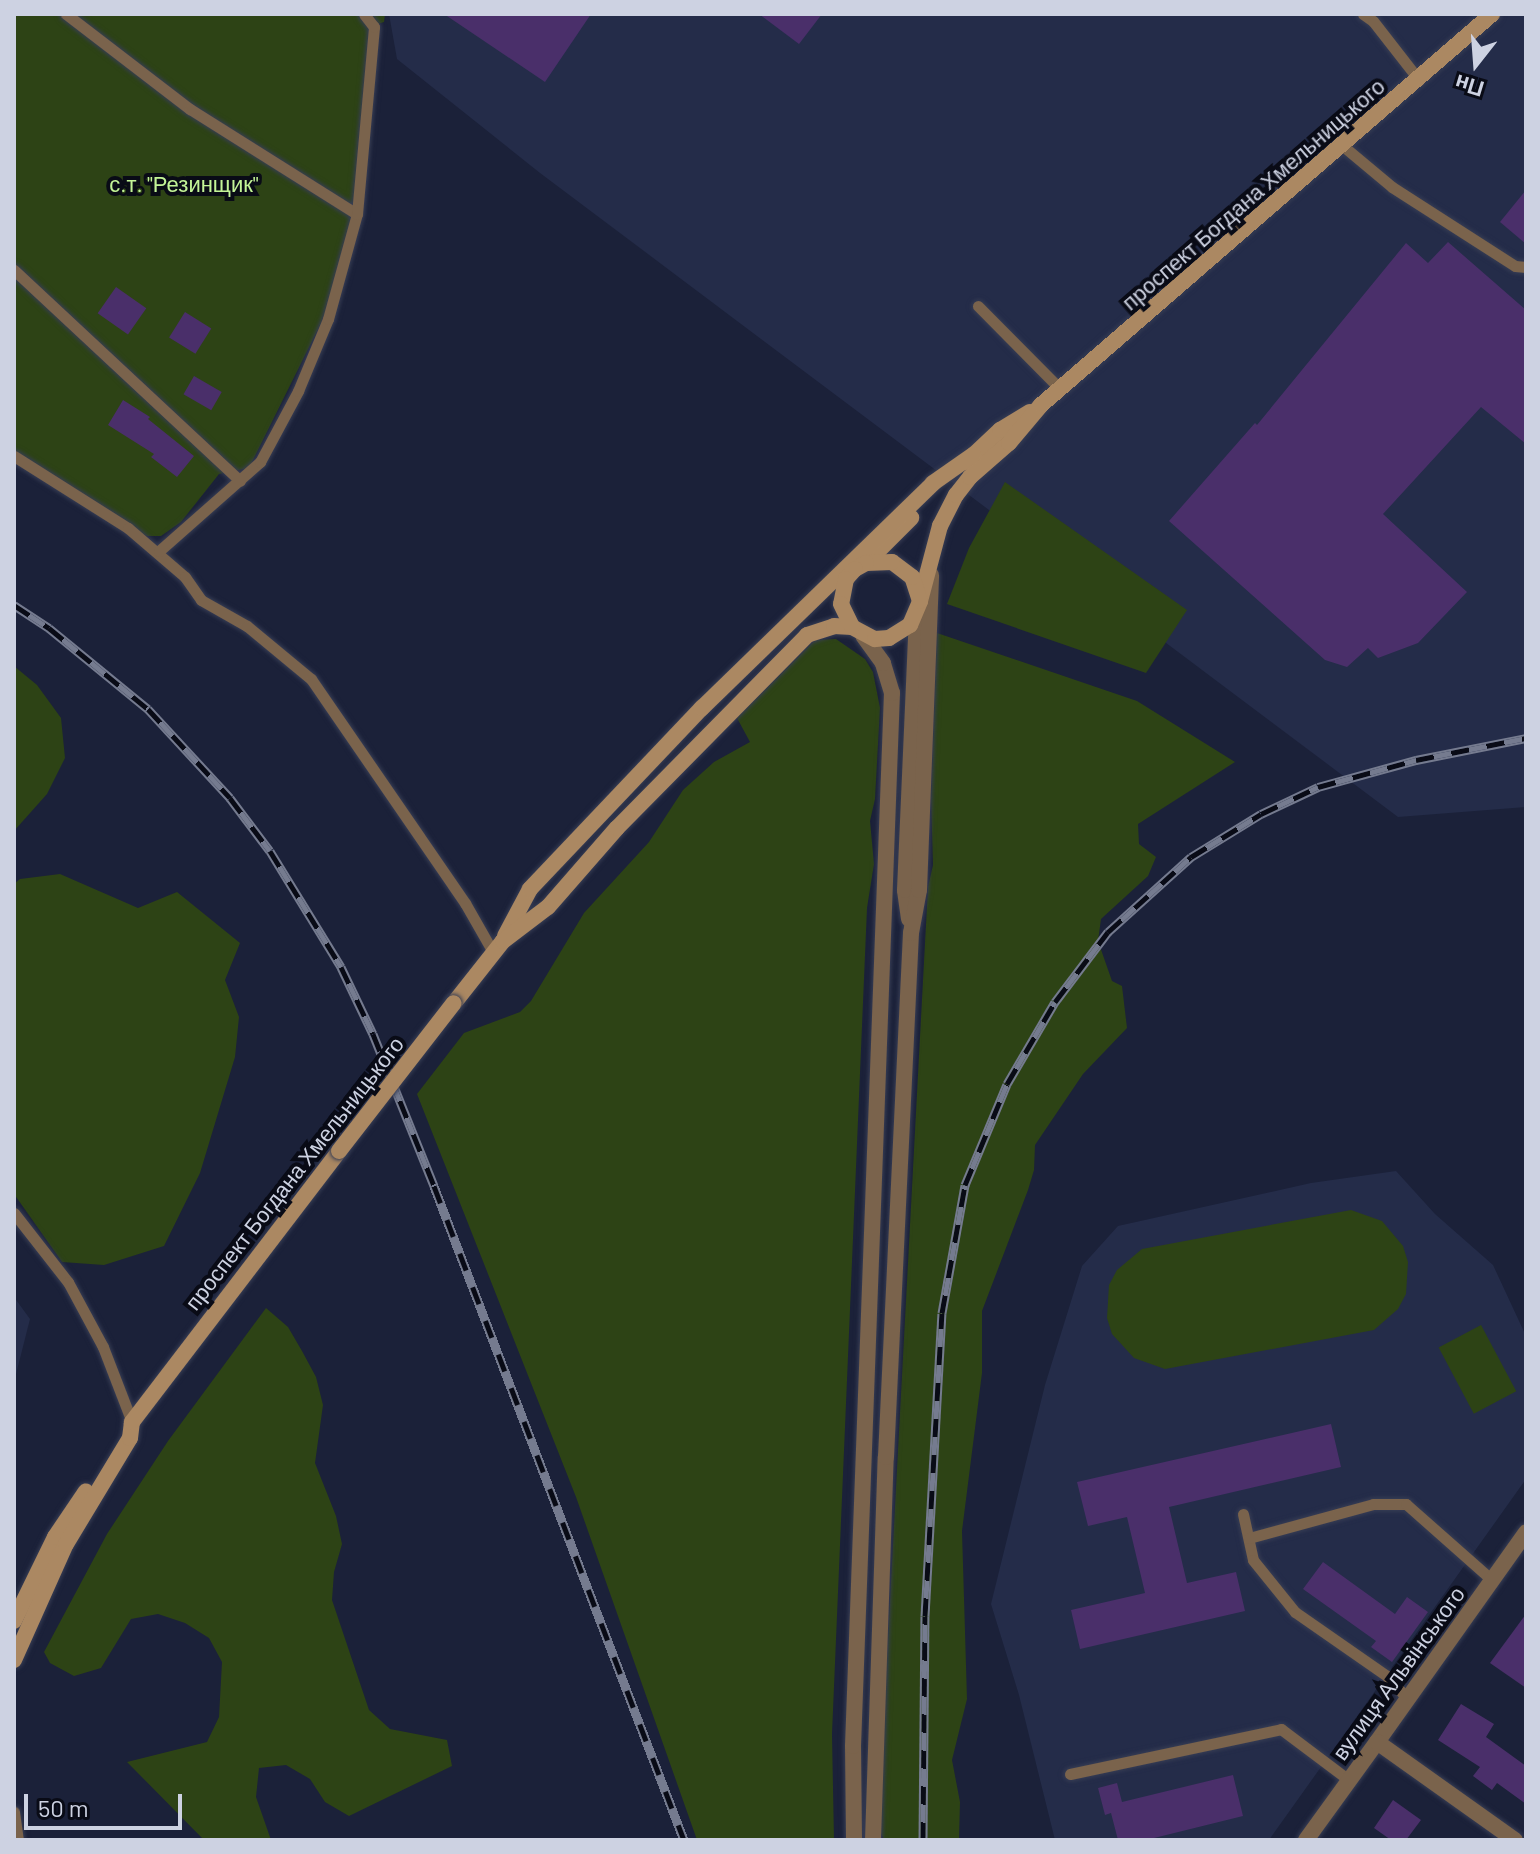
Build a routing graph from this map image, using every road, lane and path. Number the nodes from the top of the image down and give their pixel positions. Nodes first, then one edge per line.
1 (66, 14) edge
2 (364, 14) edge
3 (1363, 14) edge
4 (1492, 14) edge
5 (1419, 80) junction
6 (1343, 146) junction
7 (357, 214) junction
8 (1526, 267) edge
9 (14, 270) edge
10 (978, 306) dead end
11 (1060, 389) junction
12 (1041, 405) junction
13 (973, 455) junction
14 (14, 456) edge
15 (240, 481) junction
16 (934, 549) junction
17 (159, 551) junction
18 (866, 563) junction
19 (846, 579) junction
20 (819, 592) junction
21 (918, 608) junction
22 (858, 631) junction
23 (911, 933) junction
24 (498, 946) junction
25 (14, 1213) edge
26 (131, 1430) junction
27 (1243, 1514) dead end
28 (1526, 1532) edge
29 (1249, 1538) junction
30 (1492, 1580) junction
31 (14, 1621) edge
32 (14, 1660) edge
33 (1407, 1698) junction
34 (1377, 1742) junction
35 (1070, 1774) dead end
36 (1349, 1780) junction
37 (14, 1812) edge
38 (18, 1840) edge
39 (854, 1840) edge
40 (873, 1840) edge
41 (1306, 1840) edge
42 (1515, 1840) edge

1 - 7 lane
2 - 7 lane
3 - 5 lane
4 - 5 main road, проспект Богдана Хмельницького
5 - 6 main road, проспект Богдана Хмельницького
6 - 8 lane
6 - 11 main road, проспект Богдана Хмельницького
7 - 15 lane
9 - 15 lane
10 - 11 lane
11 - 12 main road, проспект Богдана Хмельницького
12 - 13 main road, проспект Богдана Хмельницького
12 - 16 main road, проспект Богдана Хмельницького
13 - 18 main road, проспект Богдана Хмельницького
13 - 20 main road, проспект Богдана Хмельницького
14 - 17 lane
15 - 17 lane
16 - 21 main road, проспект Богдана Хмельницького
16 - 23 street
17 - 24 lane
18 - 19 main road, проспект Богдана Хмельницького
18 - 21 main road
19 - 20 main road, проспект Богдана Хмельницького
19 - 22 main road
20 - 24 main road, проспект Богдана Хмельницького
21 - 22 main road, проспект Богдана Хмельницького
21 - 23 street
22 - 24 main road, проспект Богдана Хмельницького
22 - 39 street
23 - 40 street
24 - 26 main road, проспект Богдана Хмельницького, bridge
25 - 26 lane
26 - 31 main road, проспект Богдана Хмельницького
26 - 32 main road, проспект Богдана Хмельницького
27 - 29 lane
28 - 30 street, вулиця Альвінського
29 - 30 lane
29 - 33 lane
30 - 33 street, вулиця Альвінського
33 - 34 street, вулиця Альвінського
34 - 36 street, вулиця Альвінського
34 - 42 street
35 - 36 lane
36 - 41 street, вулиця Альвінського
37 - 38 lane

